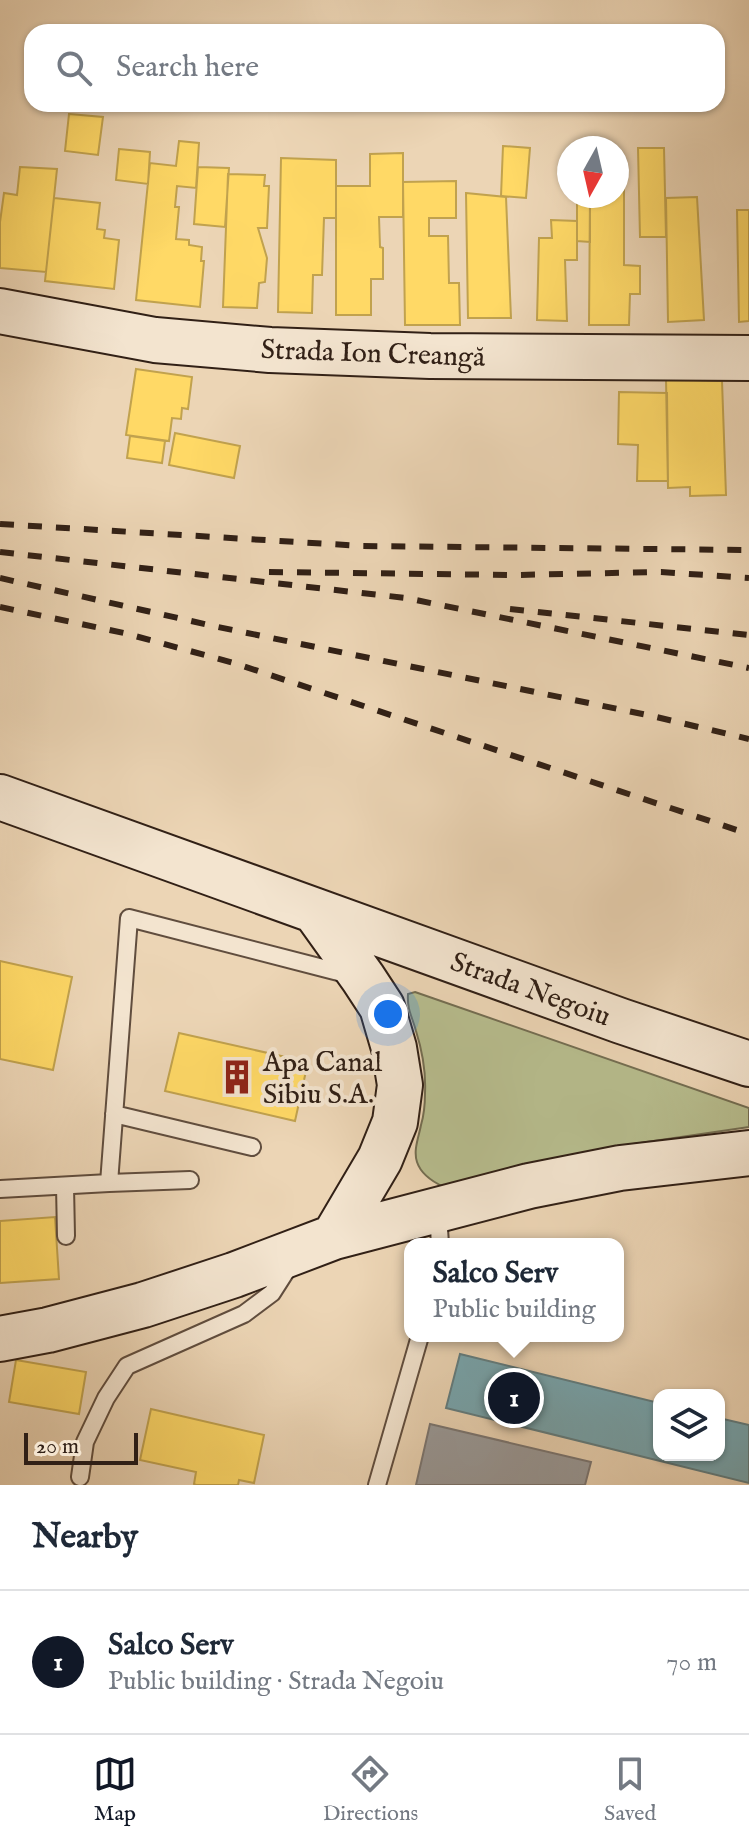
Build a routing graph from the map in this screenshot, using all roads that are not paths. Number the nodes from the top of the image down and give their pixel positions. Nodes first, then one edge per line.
1 (0, 311) edge
2 (749, 358) edge
3 (0, 797) edge
4 (315, 911) junction
5 (363, 978) junction
6 (749, 1064) edge
7 (114, 1114) junction
8 (252, 1147) dead end
9 (749, 1153) edge
10 (190, 1180) dead end
11 (109, 1183) junction
12 (65, 1186) junction
13 (0, 1189) edge
14 (439, 1227) edge
15 (66, 1236) dead end
16 (334, 1237) junction
17 (0, 1339) edge
18 (418, 1342) edge
19 (80, 1477) dead end
20 (377, 1485) edge

1 - 2 main road, Strada Ion Creangă
3 - 4 main road, Strada Negoiu
4 - 5 main road
4 - 6 main road, Strada Negoiu
5 - 7 lane
5 - 16 main road
7 - 8 lane
7 - 11 lane
9 - 14 main road
10 - 11 lane
11 - 12 lane
12 - 13 lane
12 - 15 lane
14 - 16 main road
16 - 17 main road
16 - 19 lane
18 - 20 lane

